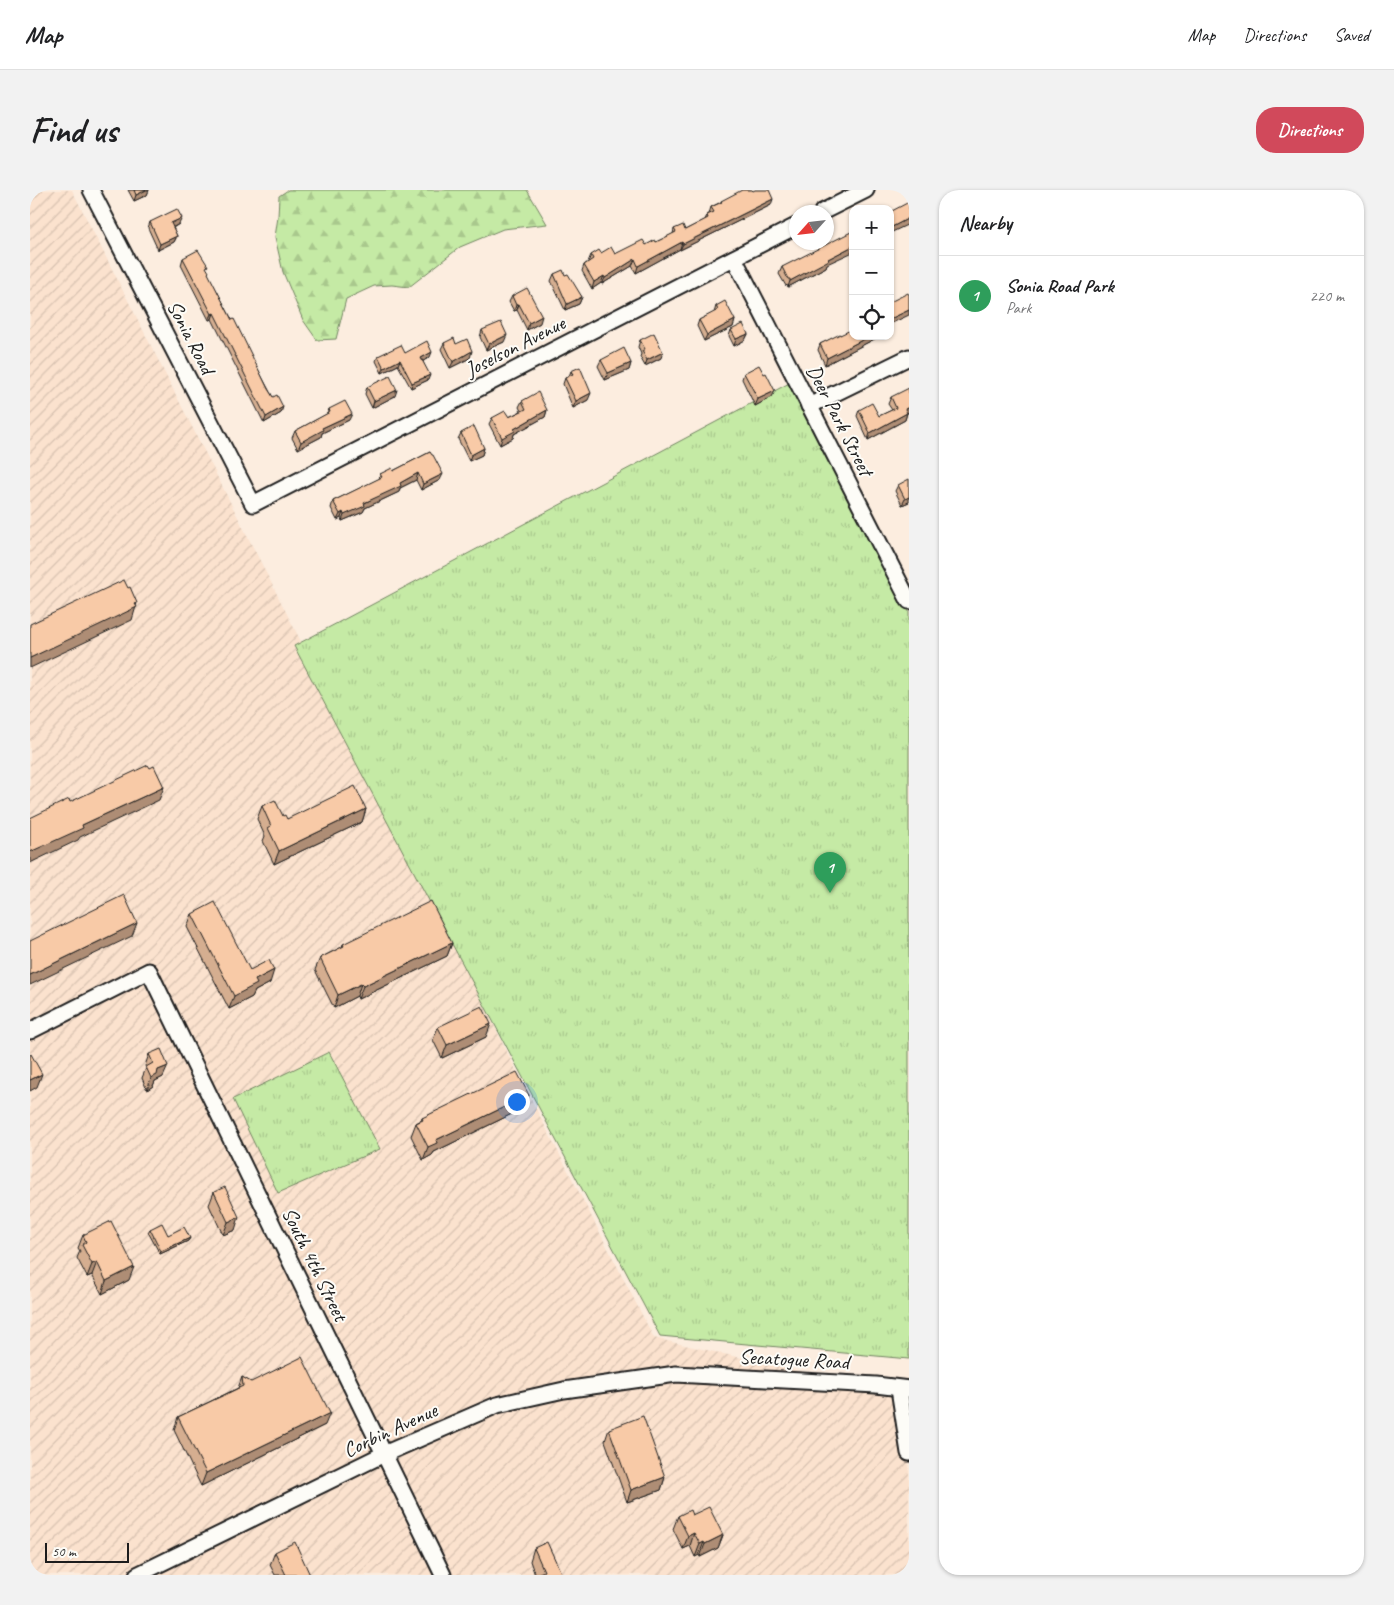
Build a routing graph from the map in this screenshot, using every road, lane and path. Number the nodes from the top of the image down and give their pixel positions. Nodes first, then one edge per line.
1 (91, 190) edge
2 (866, 190) edge
3 (834, 206) edge
4 (789, 230) edge
5 (734, 258) junction
6 (909, 357) edge
7 (809, 406) junction
8 (253, 504) joint
9 (909, 601) edge
10 (30, 1031) edge
11 (676, 1374) joint
12 (904, 1389) edge
13 (909, 1453) edge
14 (384, 1454) junction
15 (137, 1575) edge
16 (443, 1575) edge

1 - 8 street, Sonia Road
2 - 3 street
4 - 5 street, Joselson Avenue
5 - 7 street, Deer Park Street
5 - 8 street, Joselson Avenue
6 - 7 street
7 - 9 street, Deer Park Street
10 - 14 street, South 4th Street
11 - 12 street, Secatogue Road
11 - 14 street, Corbin Avenue
12 - 13 street
14 - 15 street, Corbin Avenue
14 - 16 street, South 4th Street

